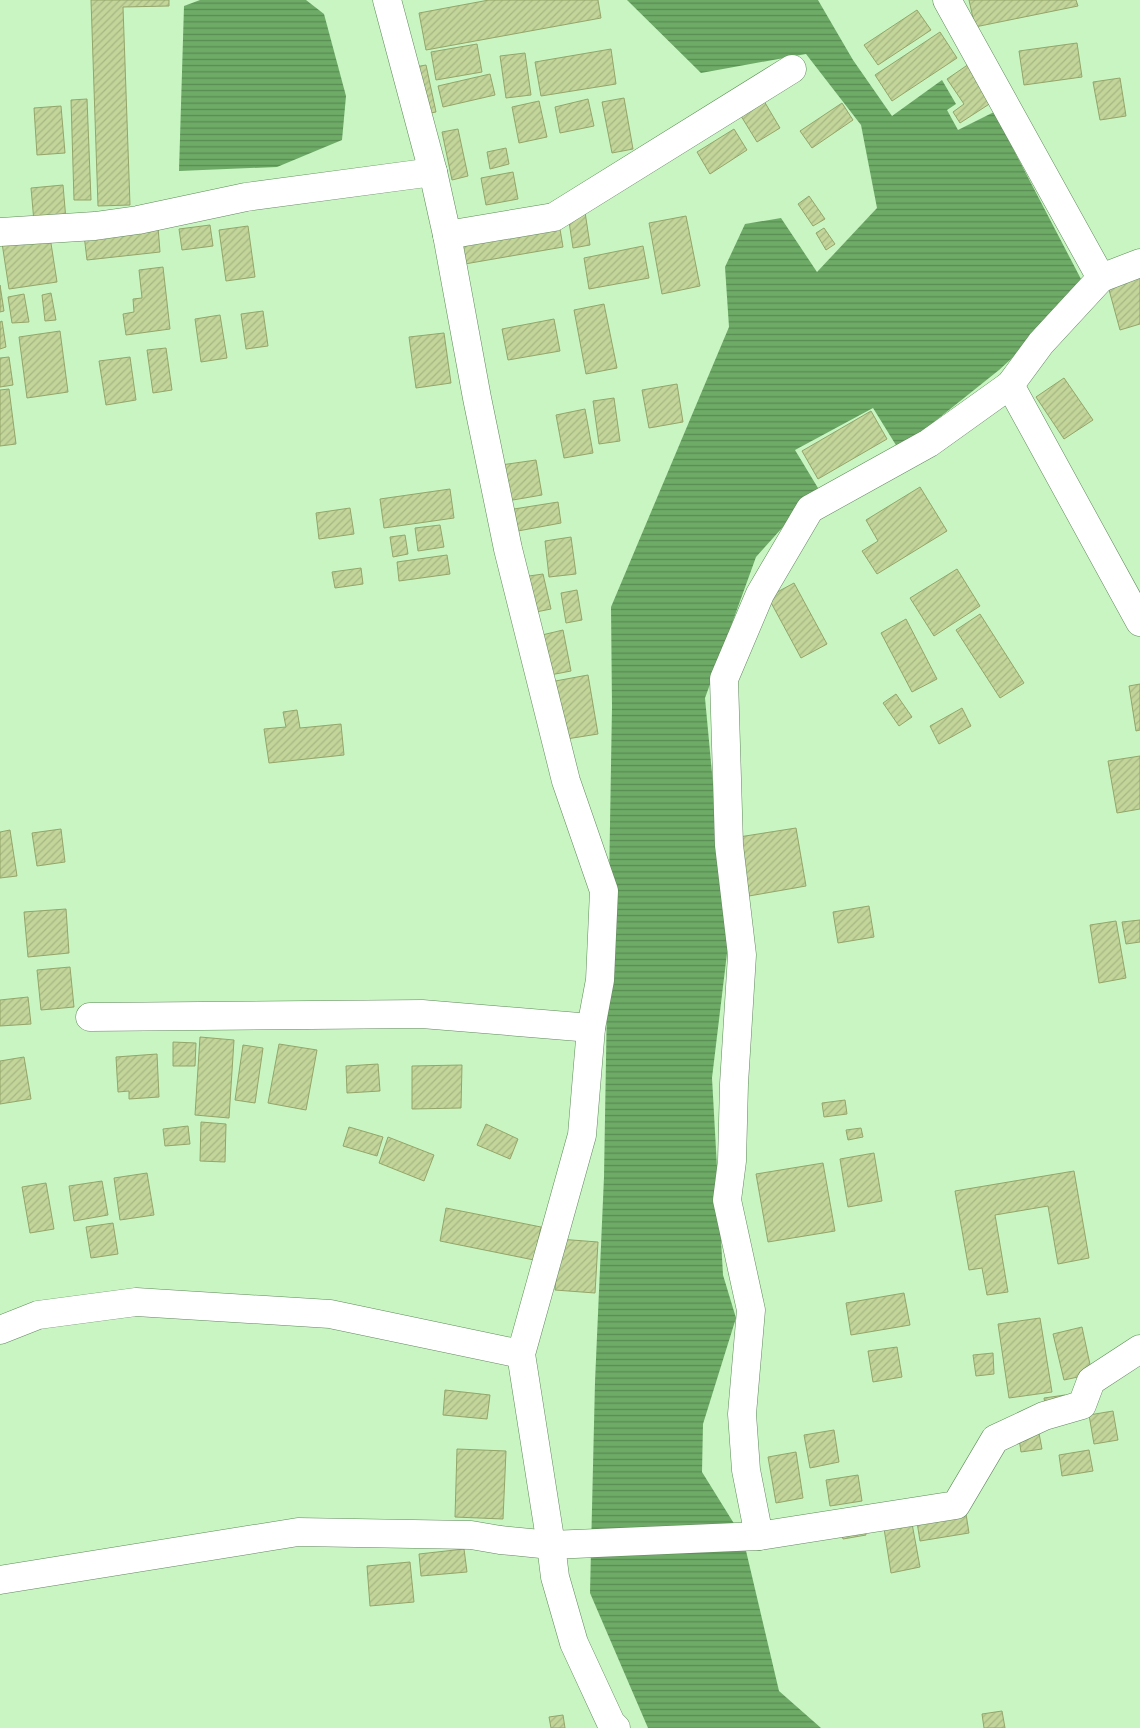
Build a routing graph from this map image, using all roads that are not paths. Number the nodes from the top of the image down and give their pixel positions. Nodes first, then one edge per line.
1 (387, 0) edge
2 (948, 0) edge
3 (792, 69) dead end
4 (433, 172) junction
5 (0, 232) edge
6 (447, 235) junction
7 (1140, 262) edge
8 (1101, 278) junction
9 (1010, 385) junction
10 (1140, 622) edge
11 (90, 1017) dead end
12 (591, 1028) junction
13 (0, 1330) edge
14 (1140, 1348) edge
15 (521, 1354) junction
16 (754, 1536) junction
17 (562, 1544) junction
18 (0, 1580) edge
19 (616, 1728) edge

1 - 4 street
2 - 8 street
3 - 6 street
4 - 5 street
4 - 6 street
6 - 12 street
7 - 8 street
8 - 9 street
9 - 10 street
9 - 16 street
11 - 12 street
12 - 15 street
13 - 15 street
14 - 16 street
15 - 17 street
16 - 17 street
17 - 18 street
17 - 19 street

